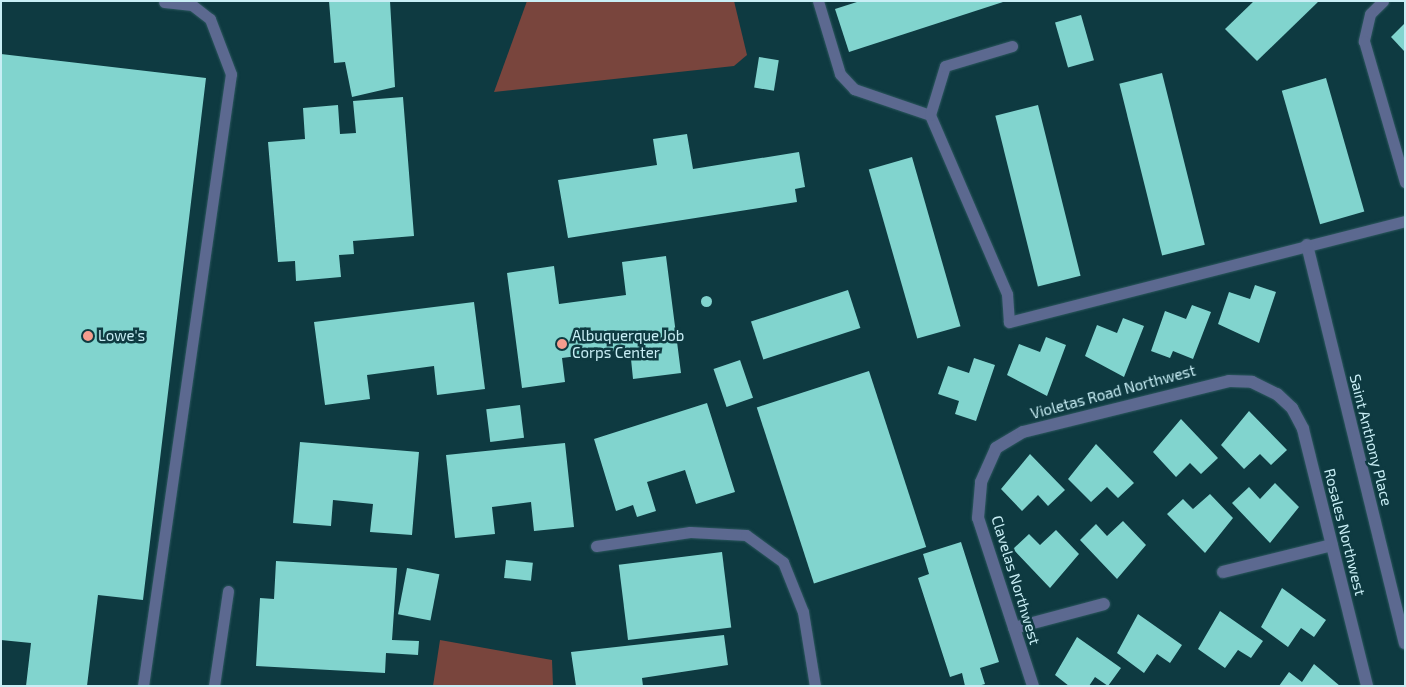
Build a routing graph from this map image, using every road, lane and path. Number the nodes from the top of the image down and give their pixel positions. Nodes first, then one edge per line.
1 (818, 1) edge
2 (1383, 1) edge
3 (164, 2) edge
4 (1012, 46) dead end
5 (930, 115) junction
6 (1405, 182) edge
7 (1405, 221) edge
8 (1307, 245) junction
9 (1277, 394) joint
10 (980, 482) joint
11 (1332, 545) junction
12 (596, 546) dead end
13 (1223, 572) dead end
14 (228, 591) dead end
15 (1104, 604) dead end
16 (1014, 628) junction
17 (1405, 643) edge
18 (143, 686) edge
19 (214, 686) edge
20 (815, 686) edge
21 (1032, 686) edge
22 (1368, 686) edge

1 - 5 lane
2 - 6 lane
3 - 18 lane
4 - 5 lane
5 - 8 lane
7 - 8 lane
8 - 17 street, Saint Anthony Place
9 - 10 street, Violetas Road Northwest
9 - 11 street, Rosales Northwest
10 - 16 street, Clavelas Northwest
11 - 13 street
11 - 22 street, Rosales Northwest
12 - 20 lane
14 - 19 lane
15 - 16 street
16 - 21 street, Clavelas Northwest

